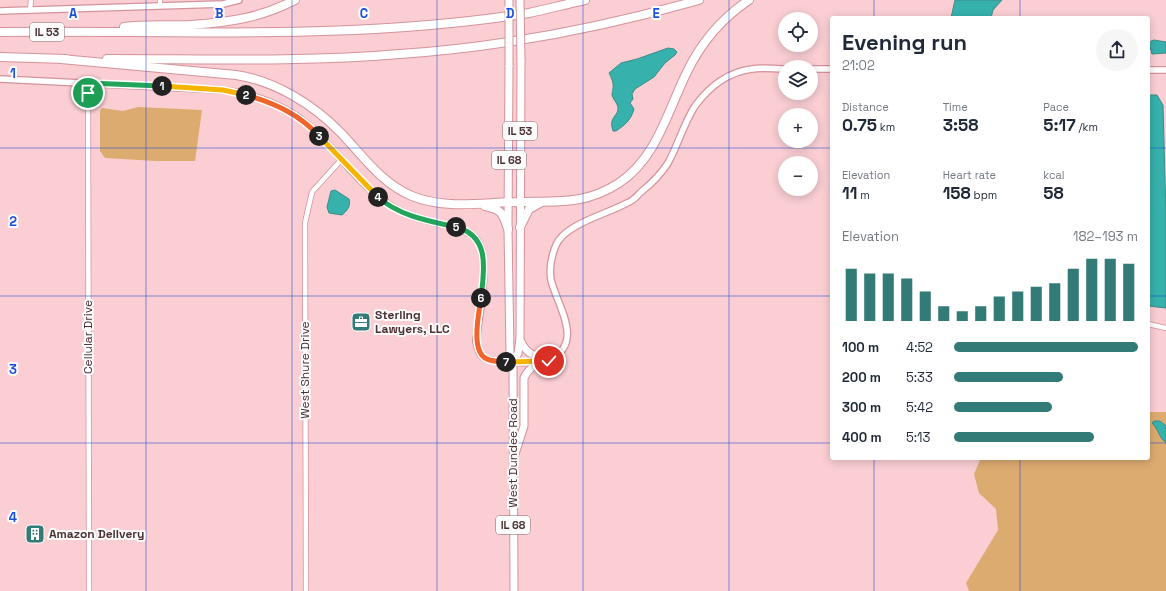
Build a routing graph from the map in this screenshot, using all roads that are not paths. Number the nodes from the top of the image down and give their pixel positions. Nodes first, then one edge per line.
1 (31, 0) edge
2 (239, 0) edge
3 (295, 0) edge
4 (509, 0) edge
5 (520, 0) edge
6 (566, 0) edge
7 (585, 0) edge
8 (699, 0) edge
9 (749, 0) edge
10 (184, 2) edge
11 (160, 3) edge
12 (30, 10) junction
13 (543, 10) junction
14 (0, 11) edge
15 (95, 31) junction
16 (0, 32) edge
17 (0, 57) edge
18 (61, 59) junction
19 (778, 69) edge
20 (818, 69) edge
21 (830, 69) edge
22 (1150, 70) edge
23 (1166, 70) edge
24 (0, 79) edge
25 (88, 83) junction
26 (341, 160) junction
27 (509, 202) junction
28 (520, 202) junction
29 (542, 202) junction
30 (480, 205) junction
31 (520, 227) junction
32 (508, 229) junction
33 (1150, 324) edge
34 (1166, 328) edge
35 (520, 339) junction
36 (560, 353) junction
37 (545, 361) junction
38 (513, 363) junction
39 (513, 459) junction
40 (89, 591) edge
41 (306, 591) edge
42 (514, 591) edge

1 - 12 street
2 - 10 street
3 - 15 highway, IL 53
4 - 27 main road, IL 68, bridge
5 - 28 main road, IL 53, bridge
6 - 13 highway
7 - 13 highway
8 - 18 highway
9 - 29 highway
10 - 11 street
11 - 12 street
12 - 14 street
13 - 15 highway
15 - 16 highway, IL 53
17 - 18 highway, IL 53
18 - 30 highway, IL 53
19 - 36 street
20 - 21 street
22 - 23 street
24 - 25 street
25 - 26 street
25 - 40 street, Cellular Drive
26 - 38 street
26 - 41 street, West Shure Drive
27 - 28 highway
27 - 30 highway, IL 53
27 - 32 main road, West Dundee Road / IL 68
28 - 29 highway
28 - 31 main road, West Dundee Road / IL 68
29 - 31 highway
30 - 32 highway
31 - 35 main road, West Dundee Road / IL 68
32 - 38 main road, West Dundee Road / IL 68
33 - 34 street
35 - 36 main road
35 - 38 main road, West Dundee Road / IL 68
36 - 37 street
37 - 38 street
37 - 39 main road
38 - 39 main road, West Dundee Road / IL 68
39 - 42 main road, West Dundee Road / IL 68

